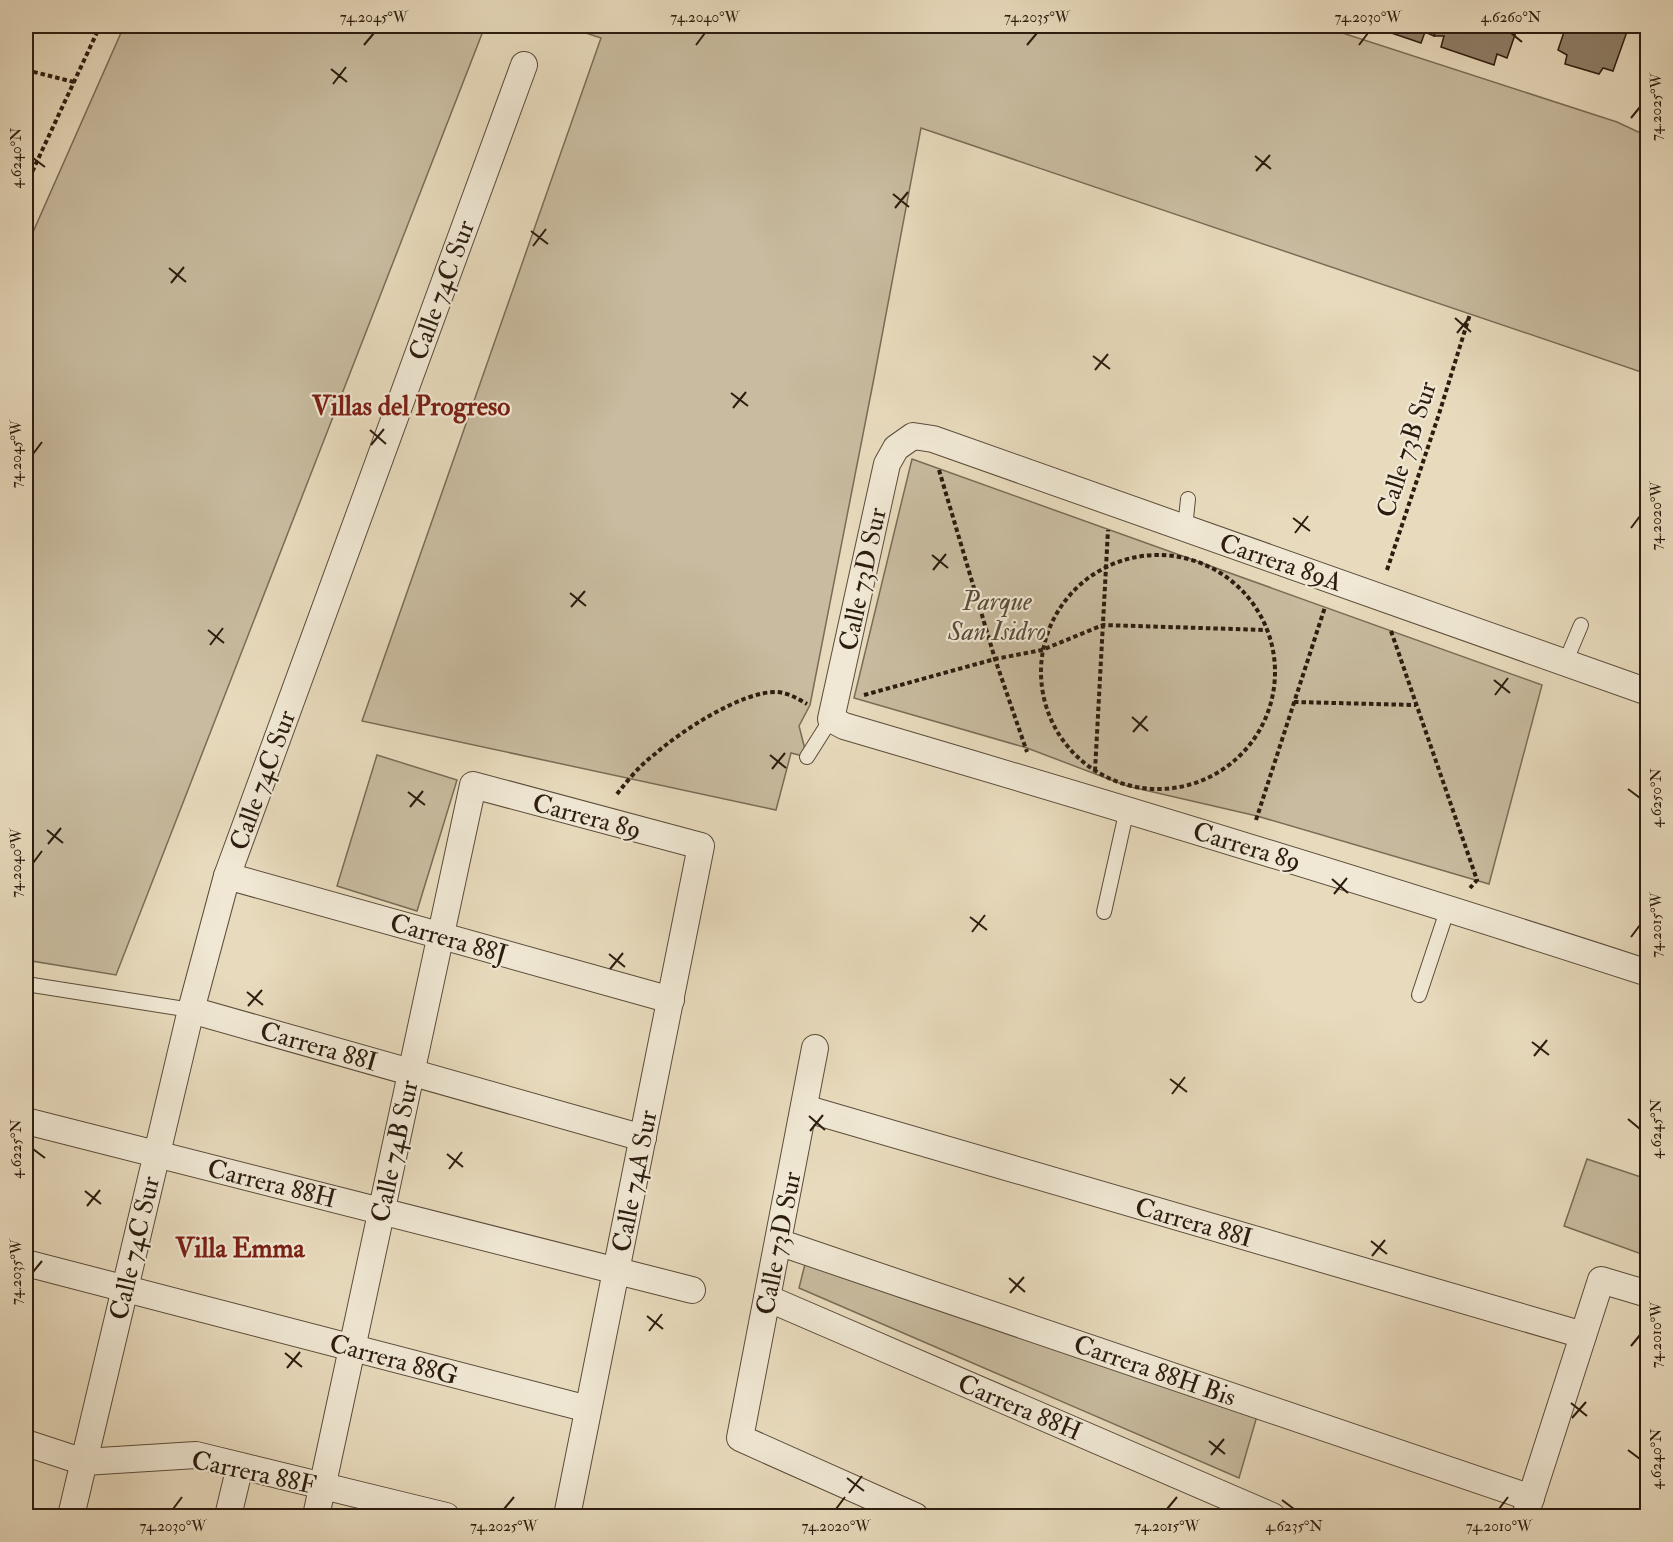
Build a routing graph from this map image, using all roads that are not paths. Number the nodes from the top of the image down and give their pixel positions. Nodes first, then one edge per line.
1 (524, 65) dead end
2 (913, 436) joint
3 (1188, 498) dead end
4 (1185, 528) junction
5 (1581, 625) dead end
6 (1565, 663) junction
7 (1647, 692) edge
8 (838, 722) junction
9 (807, 757) dead end
10 (473, 785) joint
11 (1127, 809) junction
12 (701, 846) joint
13 (227, 876) junction
14 (1448, 908) junction
15 (1104, 912) dead end
16 (440, 936) junction
17 (1647, 973) edge
18 (26, 984) edge
19 (1419, 995) dead end
20 (671, 1000) junction
21 (191, 1010) junction
22 (815, 1048) dead end
23 (411, 1072) junction
24 (804, 1108) junction
25 (26, 1120) edge
26 (643, 1138) junction
27 (157, 1154) junction
28 (381, 1211) junction
29 (778, 1242) junction
30 (26, 1263) edge
31 (616, 1271) junction
32 (125, 1289) junction
33 (692, 1290) dead end
34 (1647, 1294) edge
35 (767, 1298) junction
36 (1583, 1335) junction
37 (352, 1348) junction
38 (588, 1409) junction
39 (26, 1443) edge
40 (84, 1462) junction
41 (240, 1466) junction
42 (322, 1486) junction
43 (1528, 1507) edge
44 (904, 1514) edge
45 (71, 1516) edge
46 (228, 1516) edge
47 (316, 1516) edge
48 (446, 1516) edge
49 (567, 1516) edge
50 (1272, 1516) edge

1 - 13 street, Calle 74C Sur
2 - 4 street, Carrera 89A
2 - 8 street, Calle 73D Sur
3 - 4 lane
4 - 6 street, Carrera 89A
5 - 6 lane
6 - 7 street, Carrera 89A
8 - 9 lane
8 - 11 street, Carrera 89
10 - 12 street, Carrera 89
10 - 16 street, Calle 74B Sur
11 - 14 street, Carrera 89
11 - 15 lane
12 - 20 street, Calle 74A Sur
13 - 16 street, Carrera 88J
13 - 21 street, Calle 74C Sur
14 - 17 street, Carrera 89
14 - 19 lane
16 - 20 street, Carrera 88J
16 - 23 street, Calle 74B Sur
18 - 21 lane, Carrera 88I
20 - 26 street, Calle 74A Sur
21 - 23 street, Carrera 88I
21 - 27 street, Calle 74C Sur
22 - 24 street, Calle 73D Sur
23 - 26 street, Carrera 88I
23 - 28 street, Calle 74B Sur
24 - 29 street, Calle 73D Sur
24 - 36 street, Carrera 88I
25 - 27 street, Carrera 88H
26 - 31 street, Calle 74A Sur
27 - 28 street, Carrera 88H
27 - 32 street, Calle 74C Sur
28 - 31 street, Carrera 88H
28 - 37 street, Calle 74B Sur
29 - 35 street, Calle 73D Sur
29 - 43 street, Carrera 88H Bis
30 - 32 street, Carrera 88G
31 - 33 street, Carrera 88H
31 - 38 street, Calle 74A Sur
32 - 37 street, Carrera 88G
32 - 40 street, Calle 74C Sur
34 - 36 street
35 - 44 street, Calle 73D Sur
35 - 50 street, Carrera 88H
36 - 43 street
37 - 38 street, Carrera 88G
37 - 42 street, Calle 74B Sur
38 - 49 street, Calle 74A Sur
39 - 40 street, Carrera 88F
40 - 41 street, Carrera 88F
40 - 45 street, Calle 74C Sur
41 - 42 street, Carrera 88F
41 - 46 street
42 - 47 street, Calle 74B Sur
42 - 48 street, Carrera 88F

